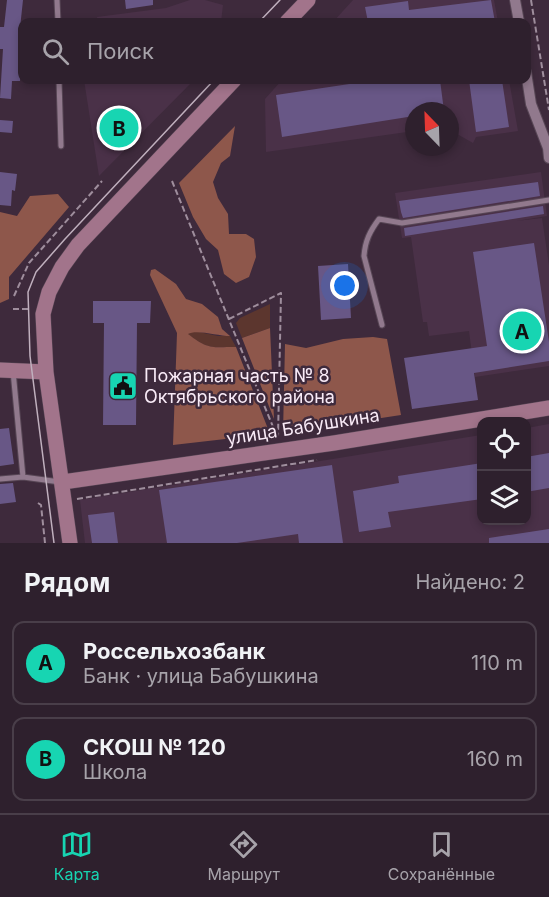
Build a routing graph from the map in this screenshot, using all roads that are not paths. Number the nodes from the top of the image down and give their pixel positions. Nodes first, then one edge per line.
1 (57, 0) edge
2 (308, 0) edge
3 (515, 0) edge
4 (58, 18) edge
5 (291, 18) edge
6 (518, 18) edge
7 (59, 84) edge
8 (230, 84) edge
9 (528, 84) edge
10 (61, 146) dead end
11 (549, 151) edge
12 (549, 200) edge
13 (382, 325) dead end
14 (7, 370) edge
15 (46, 372) junction
16 (549, 408) edge
17 (23, 477) junction
18 (0, 479) edge
19 (63, 482) junction
20 (70, 543) edge

1 - 4 lane
2 - 5 main road
3 - 6 street
7 - 10 lane
8 - 15 main road
9 - 11 street
12 - 13 lane
14 - 15 main road
14 - 17 lane
15 - 19 main road
16 - 19 main road, улица Бабушкина
17 - 18 lane
17 - 19 lane
19 - 20 main road

